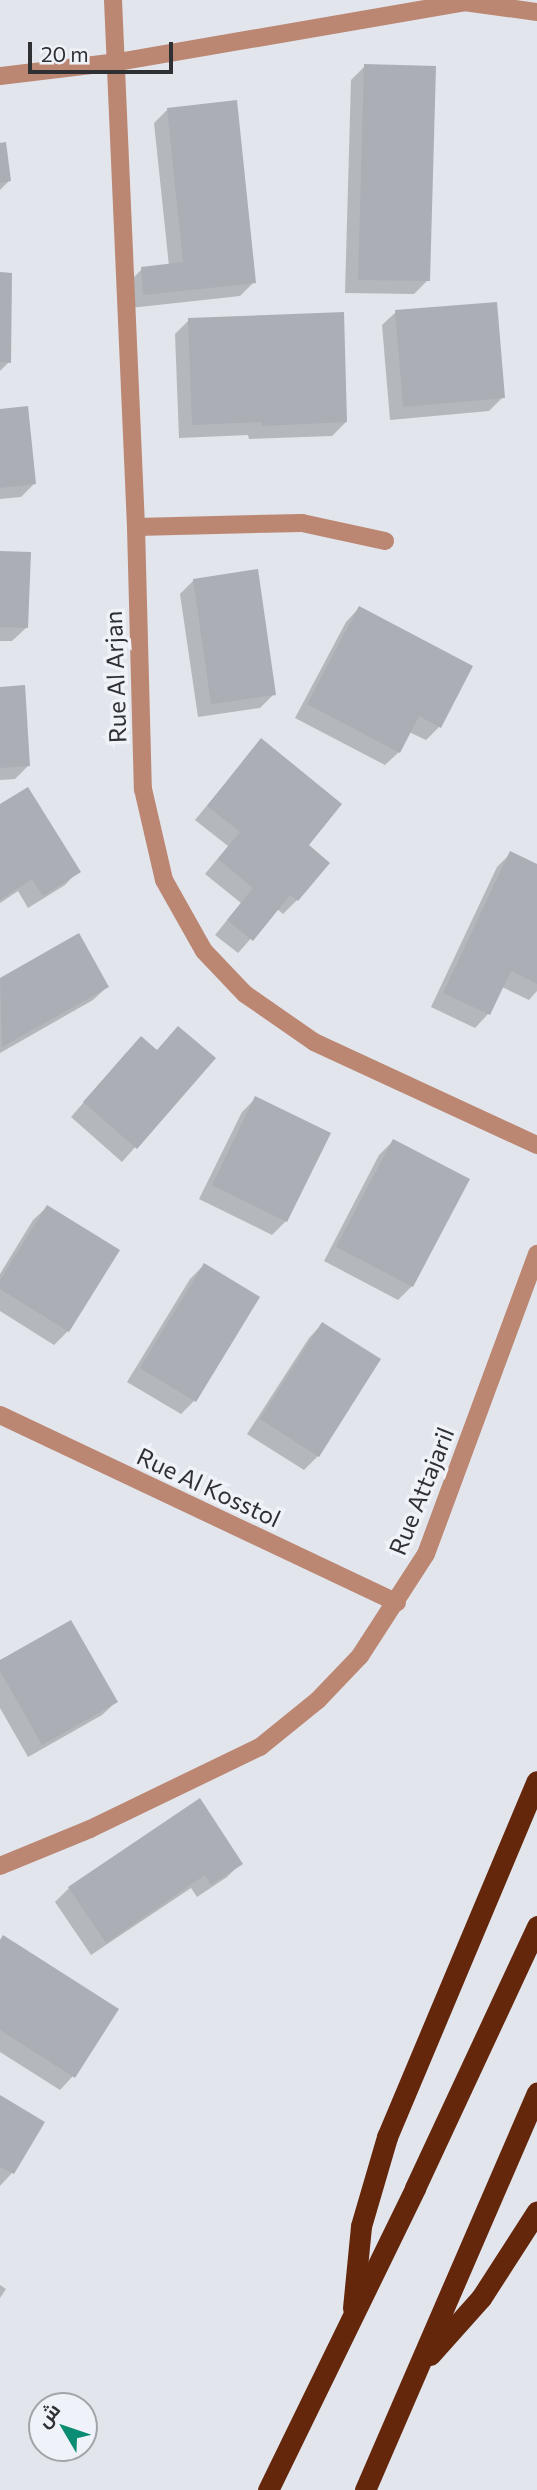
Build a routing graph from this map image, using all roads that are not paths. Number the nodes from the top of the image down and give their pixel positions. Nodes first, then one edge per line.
1 (113, 0) edge
2 (537, 12) edge
3 (118, 62) junction
4 (0, 76) edge
5 (136, 527) junction
6 (385, 541) dead end
7 (537, 1145) edge
8 (537, 1254) edge
9 (0, 1415) edge
10 (397, 1603) junction
11 (537, 1782) edge
12 (0, 1866) edge
13 (537, 1926) edge
14 (537, 2093) edge
15 (537, 2211) edge
16 (352, 2318) junction
17 (422, 2364) junction
18 (268, 2490) edge
19 (365, 2490) edge

1 - 3 street, Rue Al Arjan
2 - 3 street
3 - 4 street
3 - 5 street, Rue Al Arjan
5 - 6 street
5 - 7 street, Rue Al Arjan
8 - 10 street, Rue Attajaril
9 - 10 street, Rue Al Kosstol
10 - 12 street, Rue Attajaril
11 - 16 highway
13 - 16 highway
14 - 17 highway
15 - 17 highway
16 - 18 highway
17 - 19 highway

